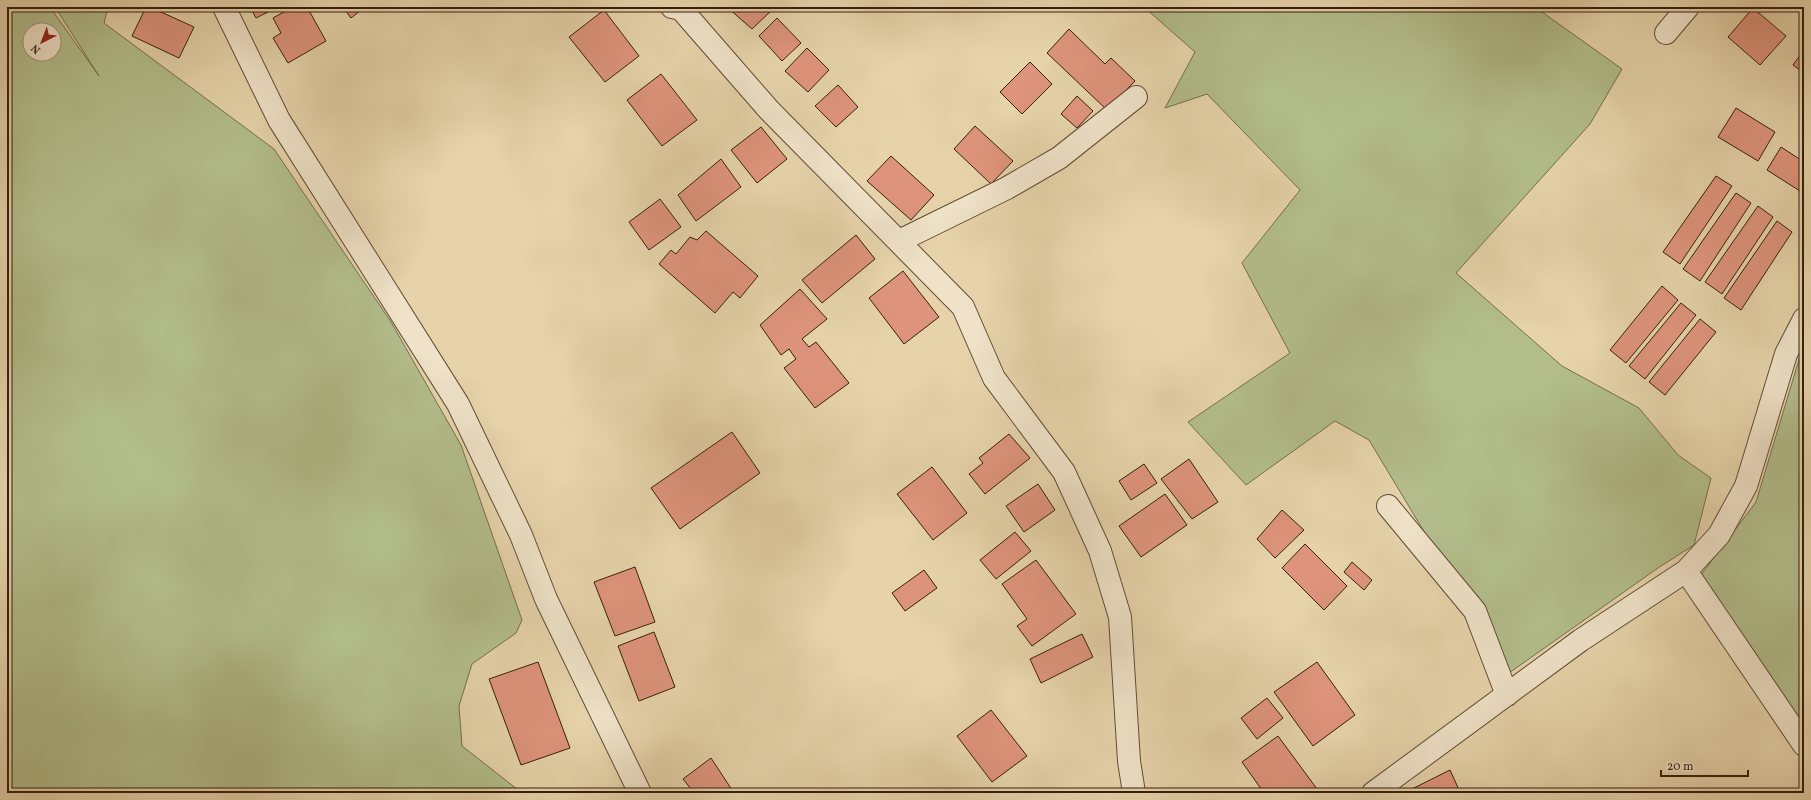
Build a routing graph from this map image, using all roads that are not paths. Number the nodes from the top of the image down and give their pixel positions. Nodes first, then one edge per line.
1 (224, 7) edge
2 (1688, 7) edge
3 (678, 8) edge
4 (1666, 33) dead end
5 (1136, 97) dead end
6 (899, 241) junction
7 (1804, 319) edge
8 (1388, 506) dead end
9 (1686, 572) junction
10 (1507, 695) junction
11 (1804, 745) edge
12 (1397, 785) edge
13 (640, 793) edge
14 (1134, 793) edge
15 (1373, 793) edge

1 - 13 street
2 - 4 street
3 - 6 street
5 - 6 street
6 - 14 street
7 - 9 street
8 - 10 street
9 - 10 street
9 - 11 street
10 - 12 street
12 - 15 street

